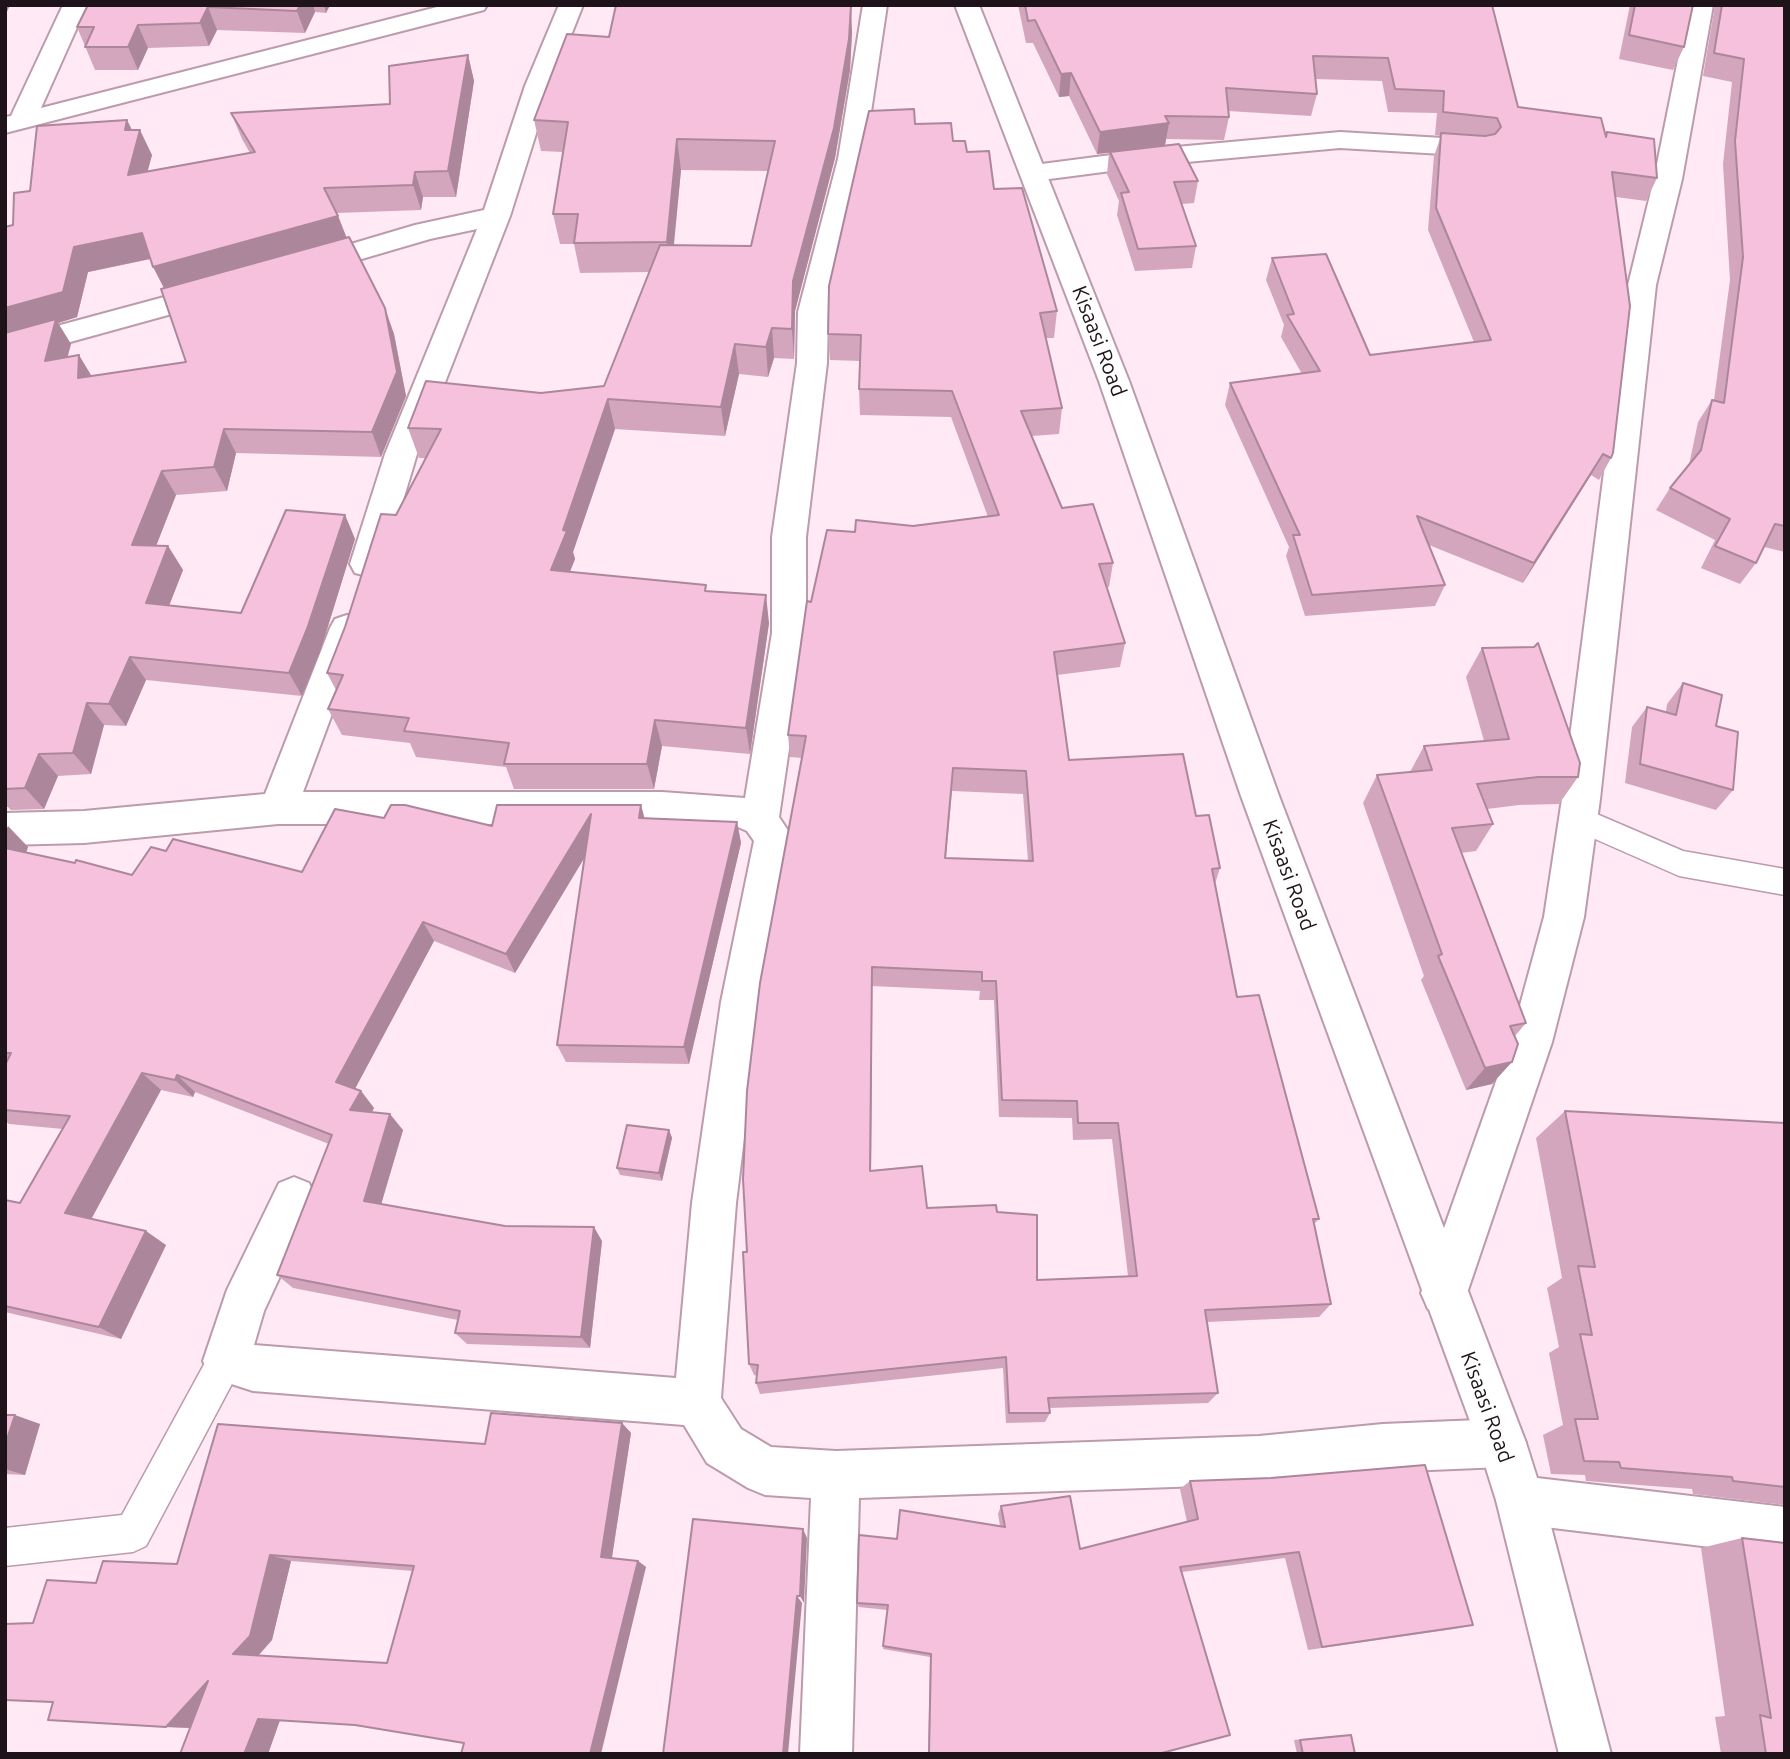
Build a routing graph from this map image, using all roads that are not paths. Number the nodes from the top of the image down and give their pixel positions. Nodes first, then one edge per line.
1 (75, 5) edge
2 (475, 5) edge
3 (572, 5) edge
4 (875, 5) edge
5 (967, 5) edge
6 (1701, 5) edge
7 (427, 11) edge
8 (13, 123) edge
9 (1477, 148) edge
10 (1034, 173) junction
11 (496, 216) junction
12 (283, 273) edge
13 (244, 284) edge
14 (5, 350) edge
15 (278, 808) junction
16 (1578, 818) junction
17 (760, 820) junction
18 (5, 829) edge
19 (1785, 882) edge
20 (294, 1198) dead end
21 (1444, 1293) junction
22 (226, 1361) junction
23 (697, 1403) junction
24 (1502, 1443) junction
25 (836, 1475) junction
26 (1520, 1500) junction
27 (1785, 1532) edge
28 (5, 1548) edge
29 (826, 1754) edge
30 (1585, 1754) edge

1 - 8 street
2 - 7 street
3 - 11 street
4 - 17 street
5 - 10 street, Kisaasi Road
6 - 16 street
7 - 8 street
9 - 10 street
10 - 21 street, Kisaasi Road
11 - 12 street
11 - 15 street
13 - 14 street
15 - 17 street
15 - 18 street
16 - 19 lane
16 - 21 street
17 - 23 street
20 - 22 street
21 - 24 street, Kisaasi Road
22 - 23 street
22 - 28 lane
23 - 25 street
24 - 25 street
24 - 26 street, Kisaasi Road
25 - 29 street
26 - 27 street
26 - 30 street, Kisaasi Road

